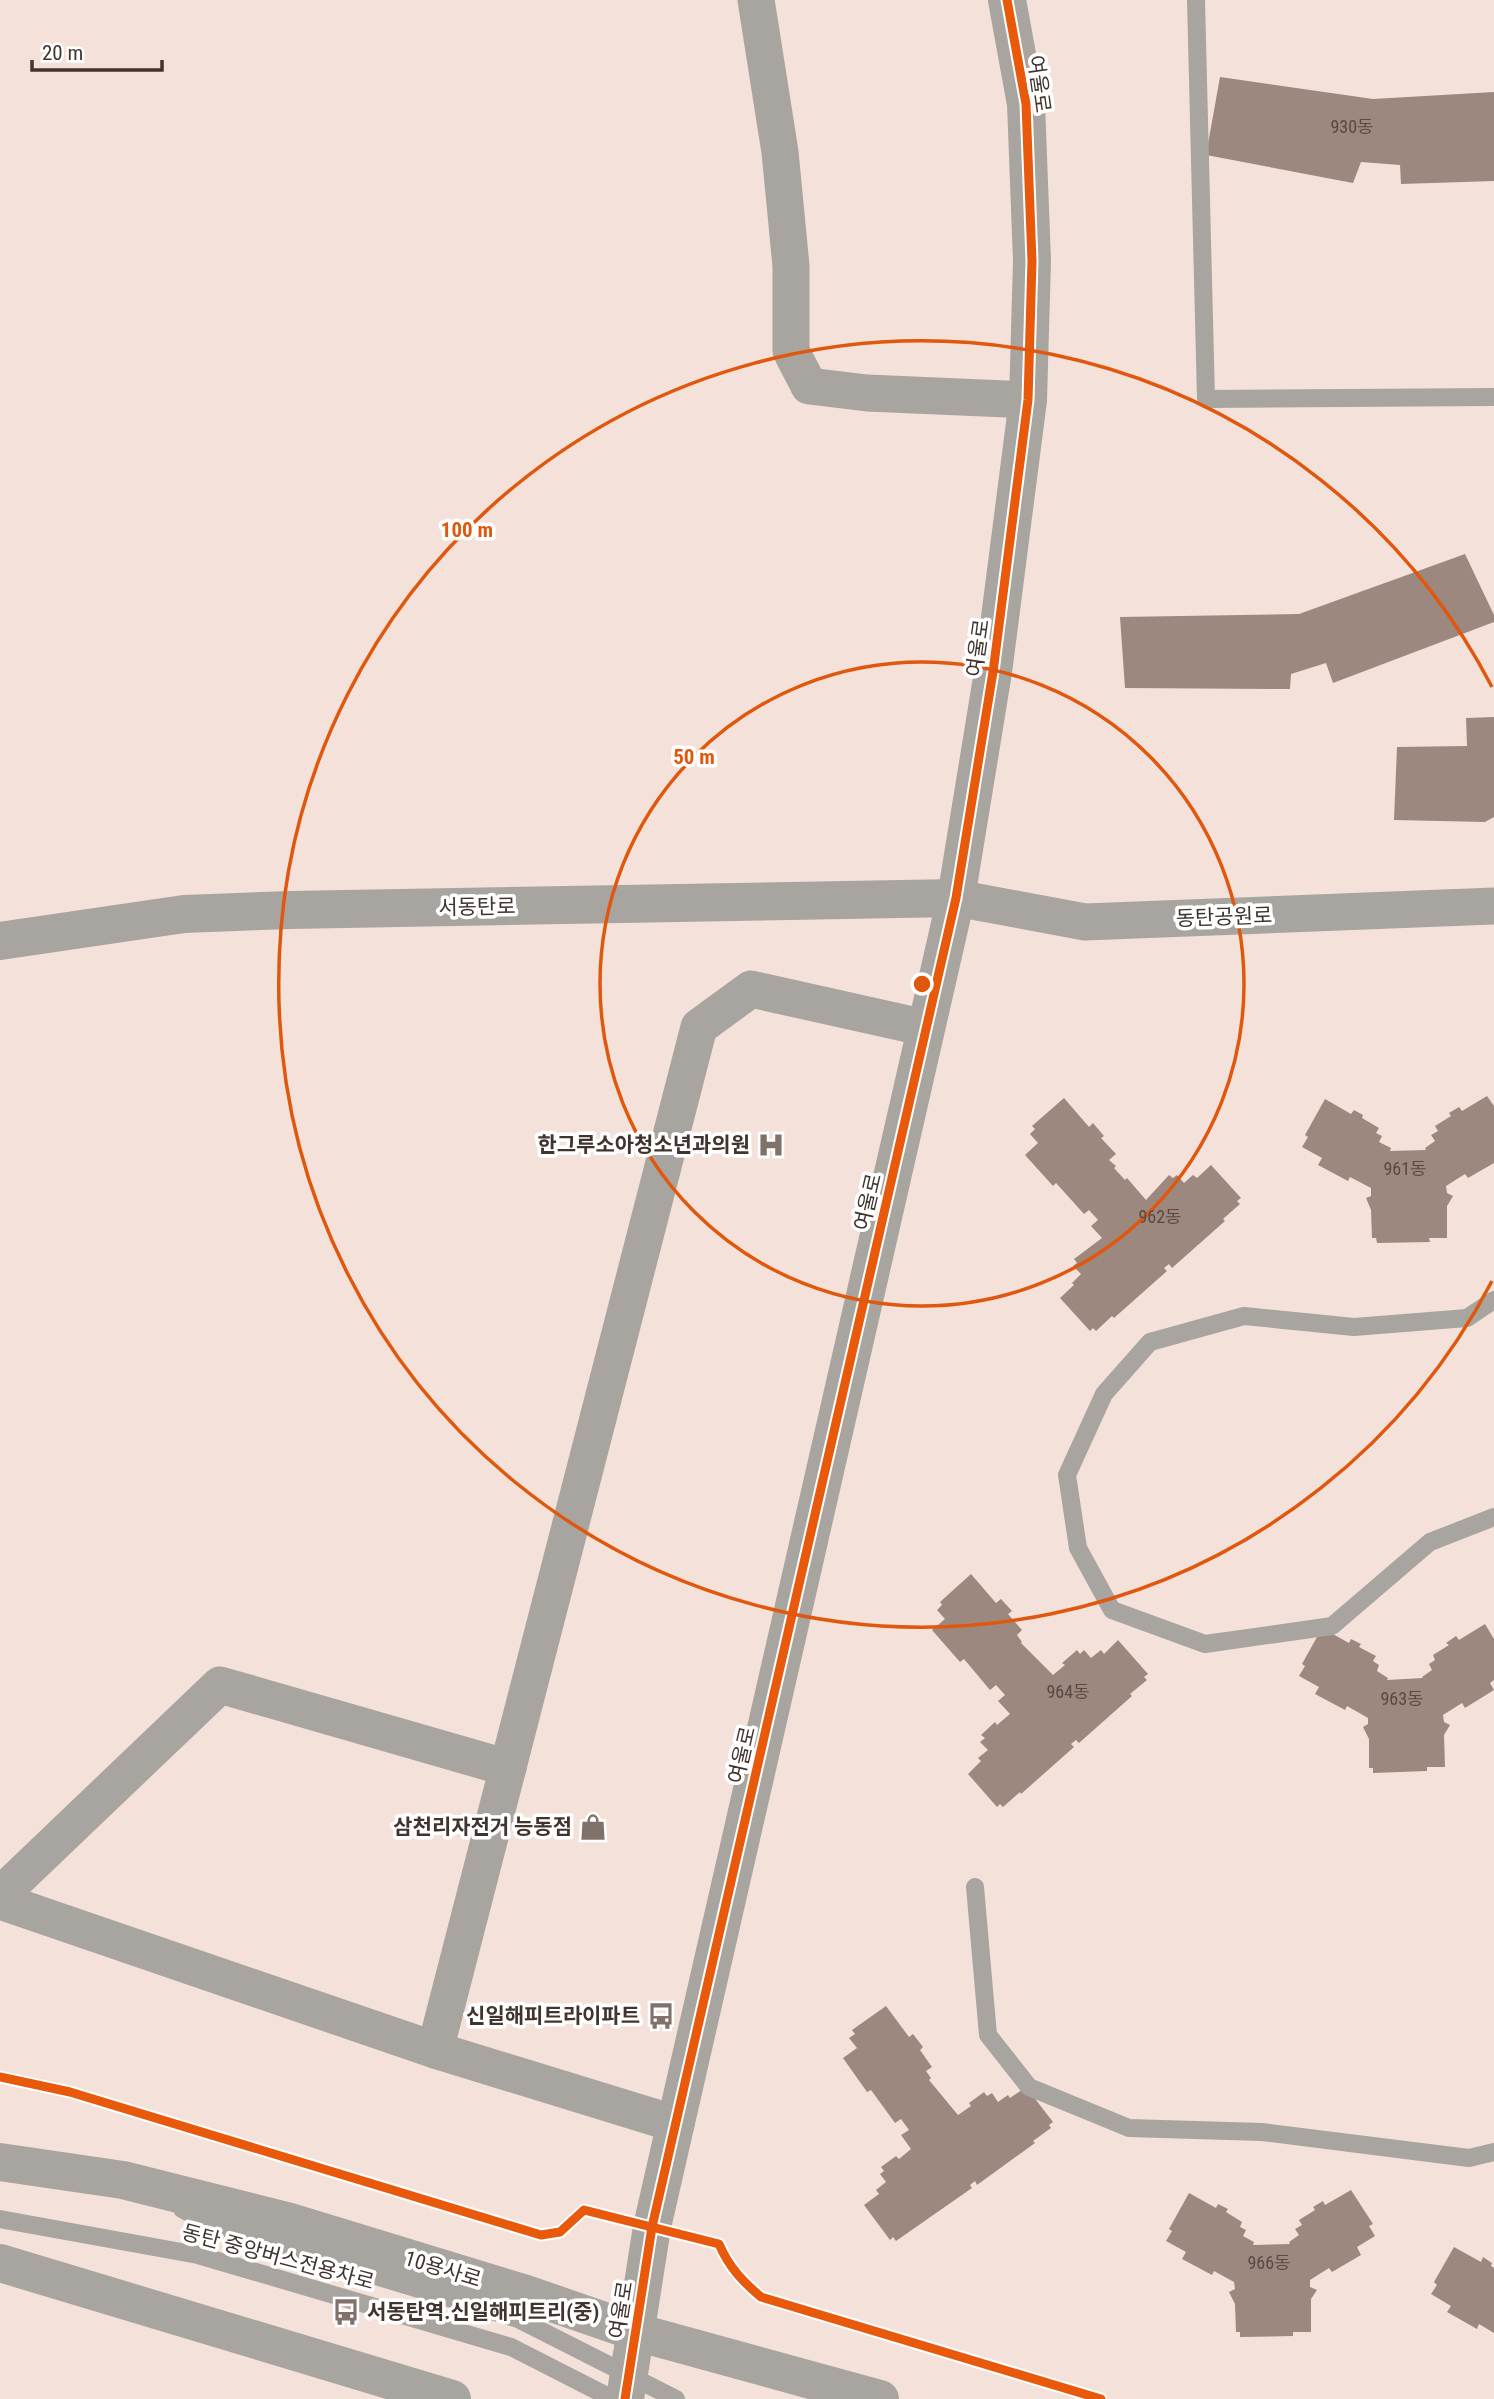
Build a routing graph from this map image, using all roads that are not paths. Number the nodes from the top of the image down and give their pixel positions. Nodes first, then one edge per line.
1 (755, 0) edge
2 (1007, 0) edge
3 (1196, 0) edge
4 (1494, 397) edge
5 (1028, 400) junction
6 (956, 898) junction
7 (1494, 906) edge
8 (0, 941) edge
9 (926, 1028) junction
10 (1494, 1300) edge
11 (1494, 1517) edge
12 (508, 1768) junction
13 (975, 1887) dead end
14 (0, 1895) edge
15 (0, 1901) edge
16 (435, 2050) junction
17 (676, 2124) junction
18 (1494, 2152) edge
19 (0, 2162) edge
20 (123, 2179) junction
21 (0, 2219) edge
22 (0, 2263) edge
23 (636, 2332) junction
24 (622, 2391) edge
25 (452, 2399) edge
26 (677, 2399) edge
27 (880, 2399) edge

1 - 5 street
2 - 5 street, 여울로
3 - 4 lane
5 - 6 street, 여울로
6 - 7 street, 동탄공원로
6 - 8 street, 서동탄로
6 - 9 street, 여울로
9 - 12 street
9 - 17 street, 여울로
10 - 11 lane
12 - 14 street
12 - 16 street
13 - 18 lane
15 - 16 street
16 - 17 street
17 - 23 street, 여울로
19 - 20 street, 10용사로
20 - 23 street, 10용사로
20 - 24 lane, 동탄 중앙버스전용차로
21 - 24 lane, 동탄 중앙버스전용차로
22 - 25 street
23 - 24 street, 여울로
23 - 27 street, 10용사로
24 - 26 lane, 동탄 중앙버스전용차로

